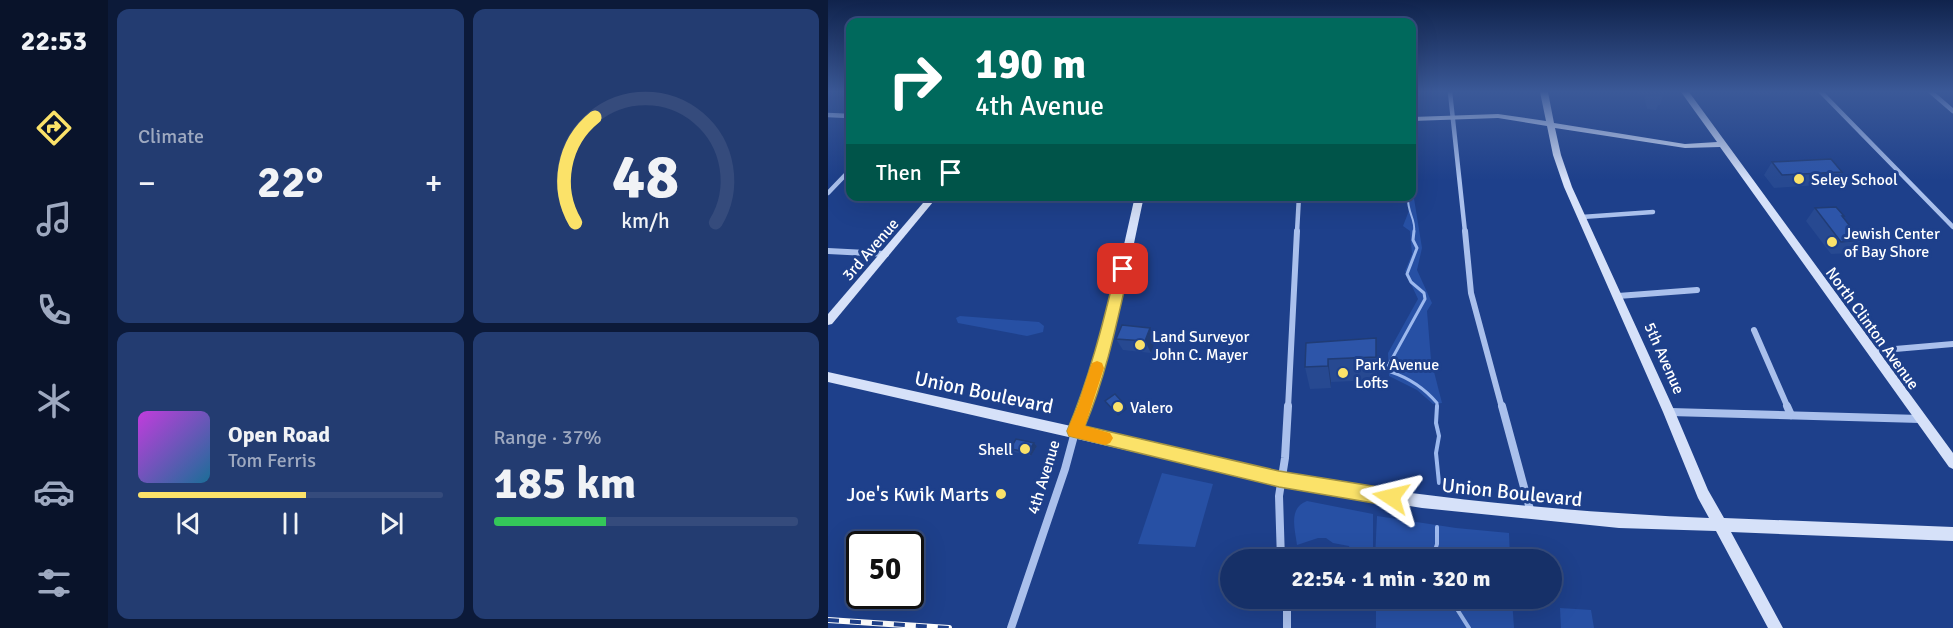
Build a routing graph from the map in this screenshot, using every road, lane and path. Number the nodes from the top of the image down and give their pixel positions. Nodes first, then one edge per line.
1 (1452, 121) edge
2 (1532, 121) edge
3 (1705, 121) edge
4 (1850, 121) edge
5 (1550, 124) junction
6 (1721, 144) junction
7 (846, 174) edge
8 (828, 193) edge
9 (930, 201) edge
10 (1139, 201) edge
11 (1299, 201) edge
12 (1653, 212) dead end
13 (1582, 217) junction
14 (1953, 227) edge
15 (828, 251) edge
16 (886, 254) junction
17 (1697, 290) dead end
18 (1618, 296) junction
19 (828, 321) edge
20 (1754, 330) dead end
21 (1953, 344) edge
22 (1872, 351) junction
23 (828, 377) edge
24 (1669, 412) junction
25 (1791, 415) junction
26 (1920, 419) junction
27 (1075, 431) junction
28 (1953, 463) edge
29 (1279, 479) junction
30 (1531, 514) junction
31 (1720, 525) junction
32 (1953, 534) edge
33 (1281, 549) edge
34 (1287, 609) edge
35 (1011, 628) edge
36 (1287, 628) edge
37 (1776, 628) edge

1 - 30 street
2 - 5 main road
3 - 6 main road, North Clinton Avenue
4 - 14 street
5 - 6 main road
5 - 13 main road, 5th Avenue
6 - 22 main road, North Clinton Avenue
7 - 8 street
9 - 16 main road, 3rd Avenue
10 - 27 main road, 4th Avenue
11 - 29 street
12 - 13 street
13 - 18 main road, 5th Avenue
15 - 16 street
16 - 19 main road, 3rd Avenue
17 - 18 street
18 - 24 main road, 5th Avenue
20 - 25 street
21 - 22 street
22 - 26 main road, North Clinton Avenue
23 - 27 main road, Union Boulevard
24 - 25 street
24 - 31 main road, 5th Avenue
25 - 26 street
26 - 28 main road, North Clinton Avenue
27 - 29 main road, Union Boulevard
27 - 35 street, 4th Avenue
29 - 30 main road, Union Boulevard
29 - 33 street
30 - 31 main road, Union Boulevard
31 - 32 main road, Union Boulevard
31 - 37 main road, 5th Avenue
34 - 36 street

